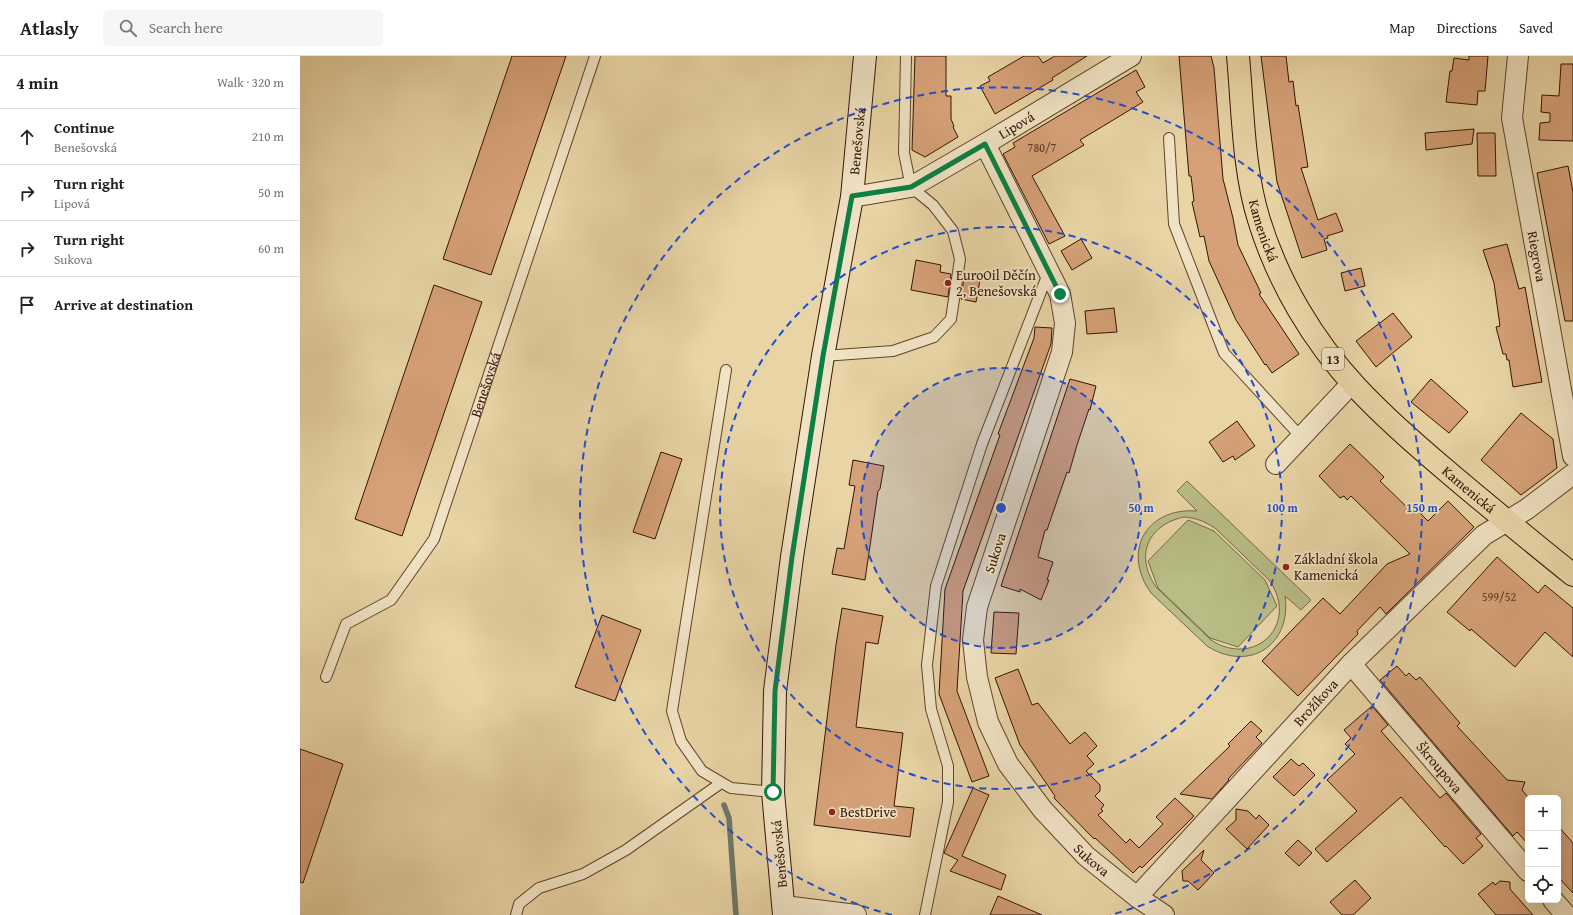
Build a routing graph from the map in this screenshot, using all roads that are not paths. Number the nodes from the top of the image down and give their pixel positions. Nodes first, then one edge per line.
1 (595, 56) edge
2 (865, 56) edge
3 (906, 56) edge
4 (1131, 56) edge
5 (1238, 56) edge
6 (1518, 56) edge
7 (1169, 138) dead end
8 (985, 144) junction
9 (911, 187) junction
10 (852, 196) junction
11 (1049, 271) junction
12 (823, 356) junction
13 (726, 370) dead end
14 (1352, 383) junction
15 (1301, 437) junction
16 (1573, 456) edge
17 (1276, 464) dead end
18 (1573, 474) edge
19 (1506, 522) junction
20 (1573, 575) edge
21 (1351, 664) junction
22 (326, 677) dead end
23 (721, 783) junction
24 (773, 792) junction
25 (1525, 867) edge
26 (1137, 897) junction
27 (1556, 903) edge
28 (784, 910) edge
29 (516, 915) edge
30 (856, 915) edge
31 (925, 915) edge
32 (1164, 915) edge
33 (1566, 915) edge

1 - 22 lane, Benešovská
2 - 10 main road, Benešovská
3 - 9 lane
4 - 8 street, Lipová
5 - 14 main road, Kamenická / 13
6 - 16 street, Riegrova
7 - 15 lane
8 - 9 street, Lipová
8 - 11 street, Sukova
9 - 10 street, Lipová
9 - 12 lane
10 - 12 main road, Benešovská
11 - 26 street, Sukova
11 - 31 lane
12 - 24 main road, Benešovská
13 - 23 lane
14 - 15 street
14 - 19 main road, Kamenická / 13
15 - 17 street
18 - 19 street, Brožíkova
19 - 20 main road, Kamenická / 13
19 - 21 street, Brožíkova
21 - 25 street, Škroupova
21 - 26 street, Brožíkova
23 - 24 lane
23 - 29 lane
24 - 28 main road, Benešovská
26 - 32 street, Sukova
27 - 33 street
28 - 30 street

